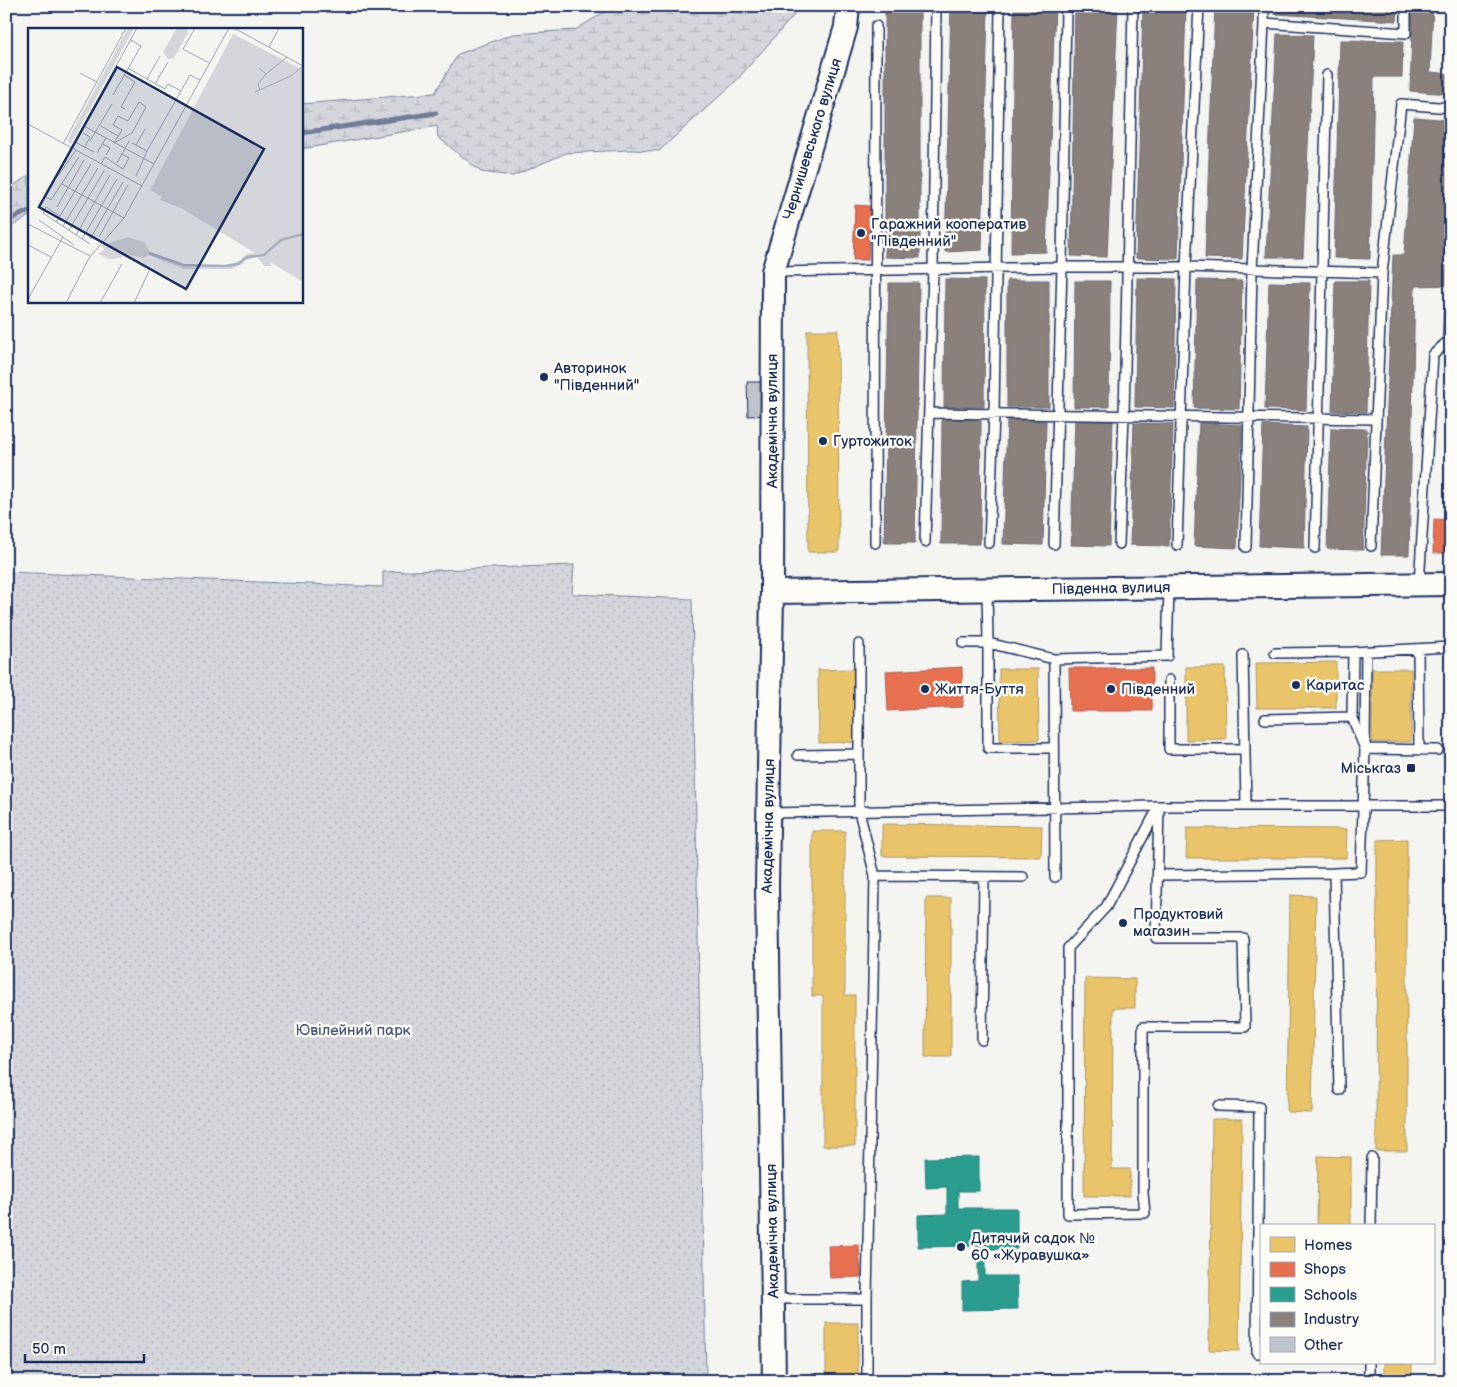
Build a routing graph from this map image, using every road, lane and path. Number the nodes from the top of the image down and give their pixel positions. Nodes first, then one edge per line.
1 (848, 6) edge
2 (936, 6) edge
3 (1000, 6) edge
4 (1066, 6) edge
5 (1133, 6) edge
6 (1200, 6) edge
7 (1264, 6) edge
8 (1406, 6) edge
9 (1264, 23) junction
10 (876, 26) dead end
11 (1327, 75) dead end
12 (1451, 108) edge
13 (1062, 267) junction
14 (1186, 267) junction
15 (1126, 268) junction
16 (997, 269) junction
17 (876, 270) junction
18 (933, 270) junction
19 (1252, 270) junction
20 (773, 272) junction
21 (1322, 272) junction
22 (1382, 273) junction
23 (1449, 314) dead end
24 (928, 413) junction
25 (994, 414) junction
26 (1058, 414) junction
27 (1124, 415) junction
28 (1182, 416) junction
29 (1249, 416) junction
30 (1318, 418) junction
31 (1375, 419) junction
32 (925, 542) dead end
33 (876, 543) dead end
34 (989, 543) dead end
35 (1054, 544) dead end
36 (1119, 544) dead end
37 (1177, 545) dead end
38 (1371, 546) dead end
39 (1246, 547) dead end
40 (1315, 548) dead end
41 (1451, 584) edge
42 (1419, 585) junction
43 (1169, 588) junction
44 (987, 590) junction
45 (772, 592) junction
46 (962, 643) dead end
47 (988, 643) junction
48 (859, 644) dead end
49 (1451, 647) edge
50 (1418, 649) junction
51 (1275, 652) dead end
52 (1353, 652) junction
53 (1366, 652) junction
54 (1244, 655) dead end
55 (1054, 659) junction
56 (1169, 680) dead end
57 (1352, 717) junction
58 (1265, 719) dead end
59 (1054, 748) junction
60 (1244, 749) junction
61 (1366, 750) junction
62 (1419, 750) junction
63 (1438, 750) dead end
64 (859, 754) junction
65 (798, 755) dead end
66 (1246, 805) junction
67 (1364, 805) junction
68 (1159, 806) junction
69 (1451, 806) edge
70 (1054, 808) junction
71 (859, 811) junction
72 (768, 813) junction
73 (1334, 874) junction
74 (1158, 875) junction
75 (875, 876) junction
76 (984, 877) junction
77 (1023, 877) dead end
78 (1055, 877) dead end
79 (982, 1040) dead end
80 (1339, 1090) dead end
81 (1218, 1106) dead end
82 (1372, 1158) dead end
83 (1371, 1224) edge
84 (773, 1299) junction
85 (867, 1299) junction
86 (1260, 1353) edge
87 (1369, 1364) edge
88 (774, 1381) edge
89 (867, 1381) edge
90 (1369, 1381) edge

1 - 20 street, Чернишевського вулиця
2 - 18 lane
3 - 16 lane
4 - 13 lane
5 - 15 lane
6 - 14 lane
7 - 9 lane
8 - 9 lane
9 - 19 lane
10 - 17 lane
11 - 21 lane
12 - 22 lane
13 - 15 lane
13 - 16 lane
13 - 26 lane
14 - 15 lane
14 - 19 lane
14 - 28 lane
15 - 27 lane
16 - 18 lane
16 - 25 lane
17 - 18 lane
17 - 20 lane
17 - 33 lane
18 - 24 lane
19 - 21 lane
19 - 29 lane
20 - 45 street, Академічна вулиця
21 - 22 lane
21 - 30 lane
22 - 31 lane
23 - 42 lane
24 - 25 lane
24 - 32 lane
25 - 26 lane
25 - 34 lane
26 - 27 lane
26 - 35 lane
27 - 28 lane
27 - 36 lane
28 - 29 lane
28 - 37 lane
29 - 30 lane
29 - 39 lane
30 - 31 lane
30 - 40 lane
31 - 38 lane
41 - 42 street, Південна вулиця
42 - 43 street, Південна вулиця
43 - 44 street, Південна вулиця
43 - 55 lane
44 - 45 street, Південна вулиця
44 - 47 lane
45 - 72 street, Академічна вулиця
46 - 47 lane
47 - 55 lane
47 - 59 lane
48 - 64 lane
49 - 50 lane
50 - 53 lane
50 - 62 lane
51 - 52 lane
52 - 53 lane
52 - 57 lane
53 - 61 lane
54 - 60 lane
55 - 59 lane
56 - 60 lane
57 - 58 lane
57 - 61 lane
59 - 70 lane
60 - 66 lane
61 - 62 lane
61 - 67 lane
62 - 63 lane
64 - 65 lane
64 - 71 lane
66 - 67 lane
66 - 68 lane
67 - 69 lane
67 - 73 lane
68 - 70 lane
68 - 74 lane
68 - 74 lane
70 - 71 lane
70 - 78 lane
71 - 72 lane
71 - 75 lane
72 - 84 street, Академічна вулиця
73 - 74 lane
73 - 80 lane
75 - 76 lane
75 - 85 lane
76 - 77 lane
76 - 79 lane
81 - 86 lane
82 - 83 lane
84 - 85 lane
84 - 88 street, Академічна вулиця
85 - 89 lane
87 - 90 lane

